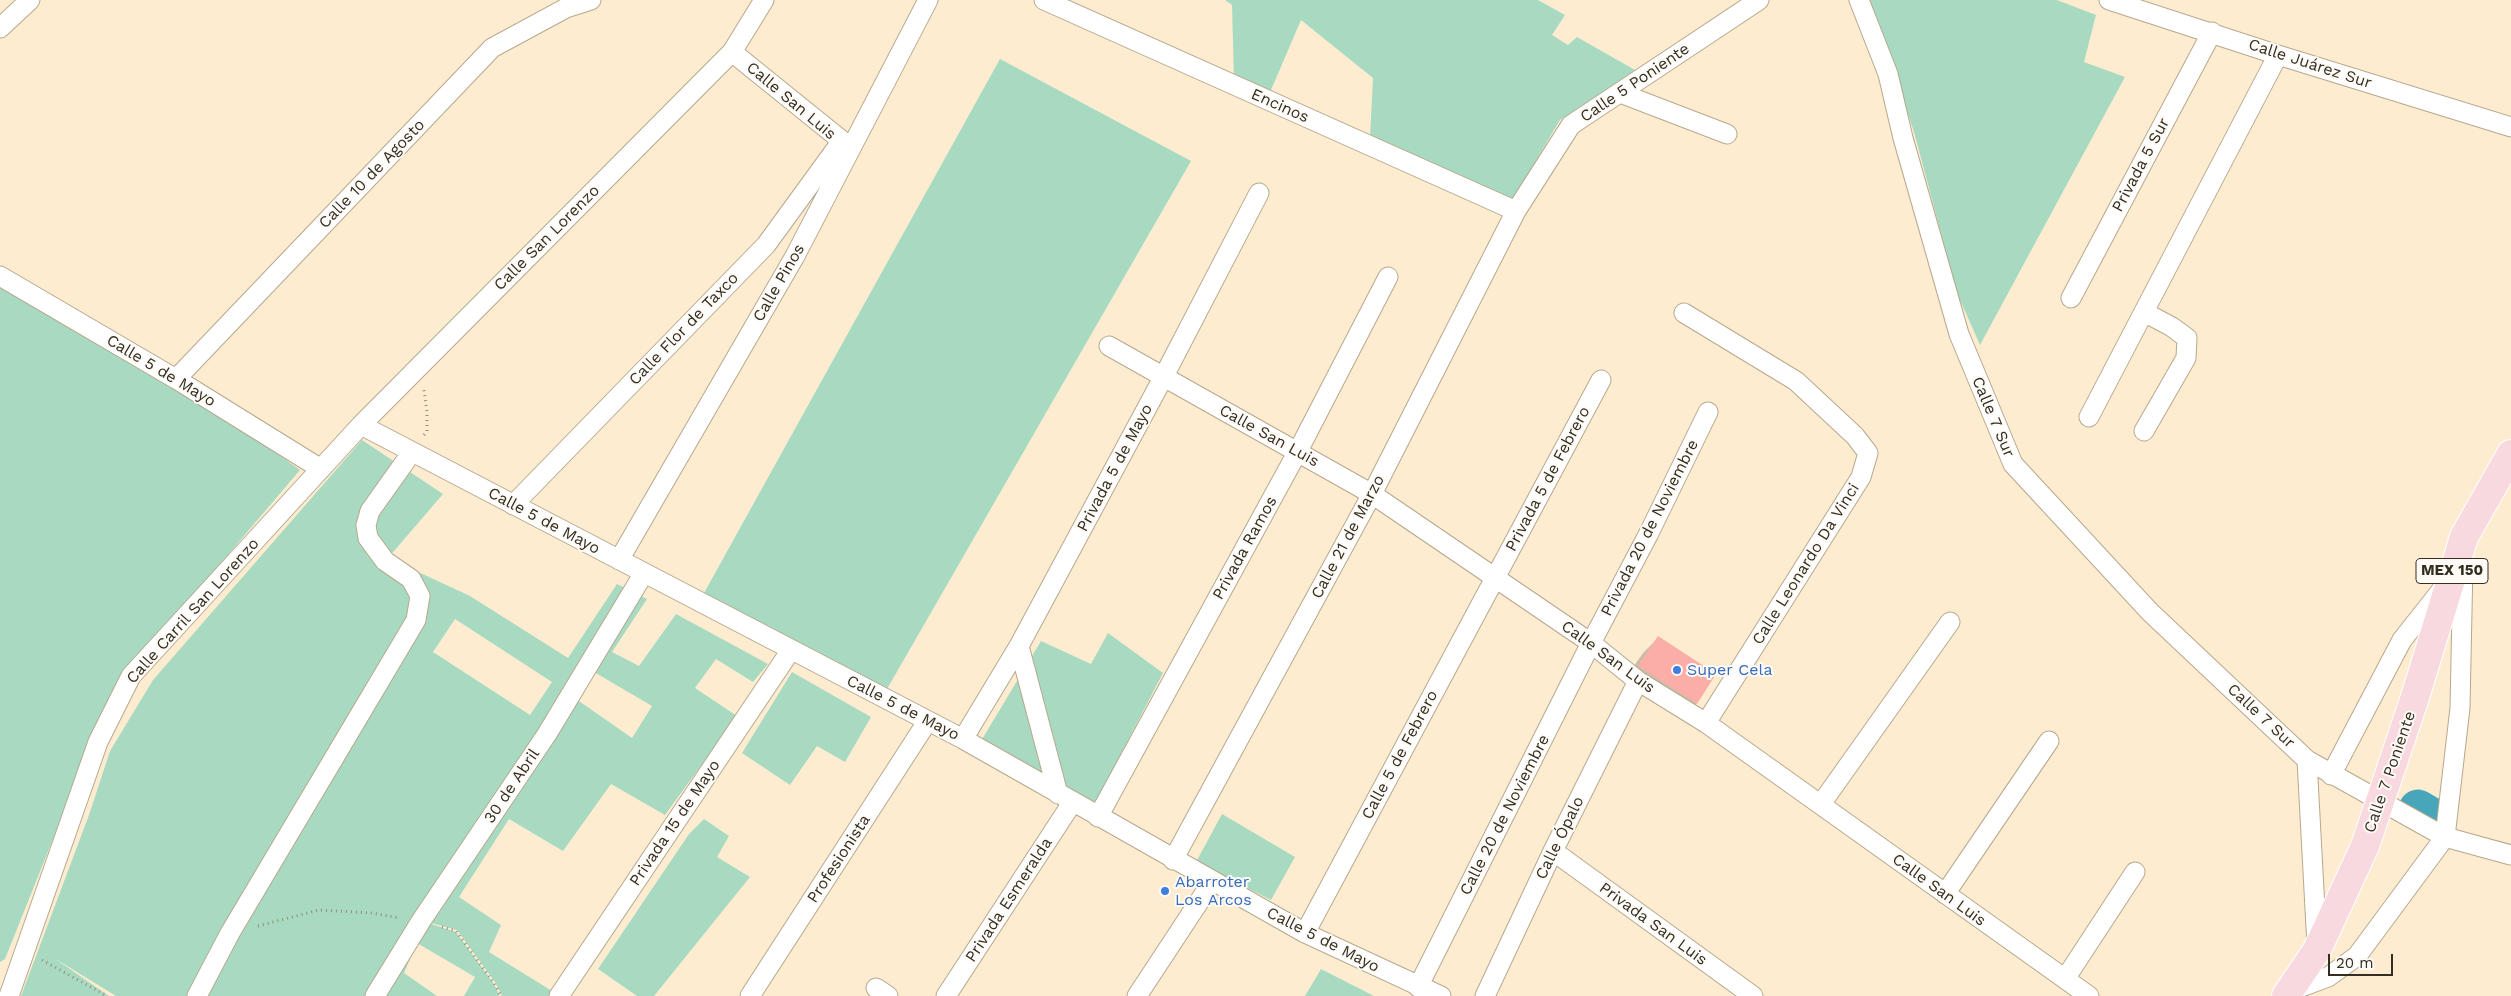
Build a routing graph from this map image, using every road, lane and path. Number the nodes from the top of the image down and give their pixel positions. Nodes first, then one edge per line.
1 (30, 0) edge
2 (592, 0) edge
3 (764, 0) edge
4 (928, 0) edge
5 (1044, 0) edge
6 (1759, 0) edge
7 (1859, 0) edge
8 (2109, 0) edge
9 (0, 28) edge
10 (2212, 32) junction
11 (732, 52) junction
12 (2278, 55) junction
13 (1620, 93) junction
14 (2511, 127) edge
15 (1727, 134) dead end
16 (846, 145) junction
17 (1259, 193) dead end
18 (1516, 211) junction
19 (0, 276) edge
20 (1388, 277) dead end
21 (2071, 298) dead end
22 (2144, 312) junction
23 (1684, 313) dead end
24 (1109, 346) dead end
25 (418, 370) junction
26 (1163, 378) junction
27 (176, 379) junction
28 (1601, 380) dead end
29 (1708, 412) dead end
30 (2089, 417) dead end
31 (361, 425) junction
32 (2144, 430) dead end
33 (1298, 451) junction
34 (412, 452) junction
35 (2511, 454) edge
36 (321, 469) junction
37 (1372, 494) junction
38 (512, 505) junction
39 (2464, 537) junction
40 (619, 560) junction
41 (644, 574) junction
42 (1495, 578) junction
43 (2449, 580) junction
44 (1950, 622) dead end
45 (1591, 644) junction
46 (1019, 646) junction
47 (791, 650) junction
48 (1638, 681) junction
49 (927, 722) junction
50 (1706, 723) junction
51 (963, 739) junction
52 (2049, 741) dead end
53 (2307, 760) junction
54 (2331, 775) junction
55 (1065, 799) junction
56 (1821, 804) junction
57 (1098, 817) junction
58 (2445, 837) junction
59 (1553, 851) junction
60 (2511, 855) edge
61 (1173, 860) junction
62 (2135, 872) dead end
63 (1212, 882) junction
64 (1945, 894) junction
65 (421, 921) junction
66 (230, 933) junction
67 (1305, 933) junction
68 (2317, 950) junction
69 (25, 951) junction
70 (2065, 978) junction
71 (1418, 987) junction
72 (2287, 994) edge
73 (9, 996) edge
74 (107, 996) edge
75 (197, 996) edge
76 (375, 996) edge
77 (501, 996) edge
78 (559, 996) edge
79 (750, 996) edge
80 (946, 996) edge
81 (1137, 996) edge
82 (1441, 996) edge
83 (1485, 996) edge
84 (1753, 996) edge
85 (2089, 996) edge

1 - 9 street
2 - 27 street, Calle 10 de Agosto
3 - 11 street, Calle San Lorenzo
4 - 16 street, Calle Pinos
5 - 18 street, Encinos
6 - 13 street, Calle 5 Poniente
7 - 53 street, Calle 7 Sur
8 - 10 street, Calle Juárez Sur
10 - 12 street, Calle Juárez Sur
10 - 21 street, Privada 5 Sur
11 - 16 street, Calle San Luis
11 - 25 street, Calle San Lorenzo
12 - 14 street, Calle Juárez Sur
12 - 22 street
13 - 15 street
13 - 18 street, Calle 5 Poniente
16 - 38 street, Calle Flor de Taxco
16 - 40 street, Calle Pinos
17 - 26 street, Privada 5 de Mayo
18 - 37 street, Calle 21 de Marzo
19 - 27 street, Calle 5 de Mayo
20 - 33 street, Privada Ramos
22 - 30 street
22 - 32 street
23 - 50 street, Calle Leonardo Da Vinci
24 - 26 street, Calle San Luis
25 - 31 street, Calle San Lorenzo
25 - 34 path
26 - 33 street, Calle San Luis
26 - 46 street, Privada 5 de Mayo
27 - 36 street, Calle 5 de Mayo
28 - 42 street, Privada 5 de Febrero
29 - 45 street, Privada 20 de Noviembre
31 - 34 street, Calle 5 de Mayo
31 - 36 street, Calle San Lorenzo
33 - 37 street, Calle San Luis
33 - 57 street, Privada Ramos
34 - 38 street, Calle 5 de Mayo
34 - 66 street
35 - 39 main road, MEX 150
36 - 69 street, Calle Carril San Lorenzo
37 - 42 street, Calle San Luis
37 - 61 street, Calle 21 de Marzo
38 - 40 street, Calle 5 de Mayo
39 - 43 main road, MEX 150
39 - 58 street
40 - 41 street, Calle 5 de Mayo
41 - 47 street, Calle 5 de Mayo
41 - 65 street, 30 de Abril
42 - 45 street, Calle San Luis
42 - 67 street, Calle 5 de Febrero
43 - 54 street
43 - 68 main road, Calle 7 Poniente / MEX 150, bridge
44 - 56 street
45 - 48 street, Calle San Luis
45 - 71 street, Calle 20 de Noviembre
46 - 51 street, Privada 5 de Mayo
46 - 55 street
47 - 49 street, Calle 5 de Mayo
47 - 78 street, Privada 15 de Mayo
48 - 50 street, Calle San Luis
48 - 59 street, Calle Ópalo
49 - 51 street, Calle 5 de Mayo
49 - 79 street, Profesionista
50 - 56 street, Calle San Luis
51 - 55 street, Calle 5 de Mayo
52 - 64 street
53 - 54 street, Calle 7 Sur
53 - 68 street, Calle 7 Sur
54 - 58 street, Calle 7 Sur
55 - 57 street, Calle 5 de Mayo
55 - 80 street, Privada Esmeralda
56 - 64 street, Calle San Luis
57 - 61 street, Calle 5 de Mayo
58 - 60 street, Calle 7 Sur
58 - 72 street
59 - 83 street, Calle Ópalo
59 - 84 street, Privada San Luis
61 - 63 street, Calle 5 de Mayo
62 - 70 street
63 - 67 street, Calle 5 de Mayo
63 - 81 street
64 - 70 street, Calle San Luis
65 - 66 path
65 - 76 street, 30 de Abril
65 - 77 path
66 - 75 street
67 - 71 street, Calle 5 de Mayo
68 - 72 main road, MEX 150
69 - 73 street, Calle Carril San Lorenzo
69 - 74 path
70 - 85 street, Calle San Luis
71 - 82 street, Calle 5 de Mayo

